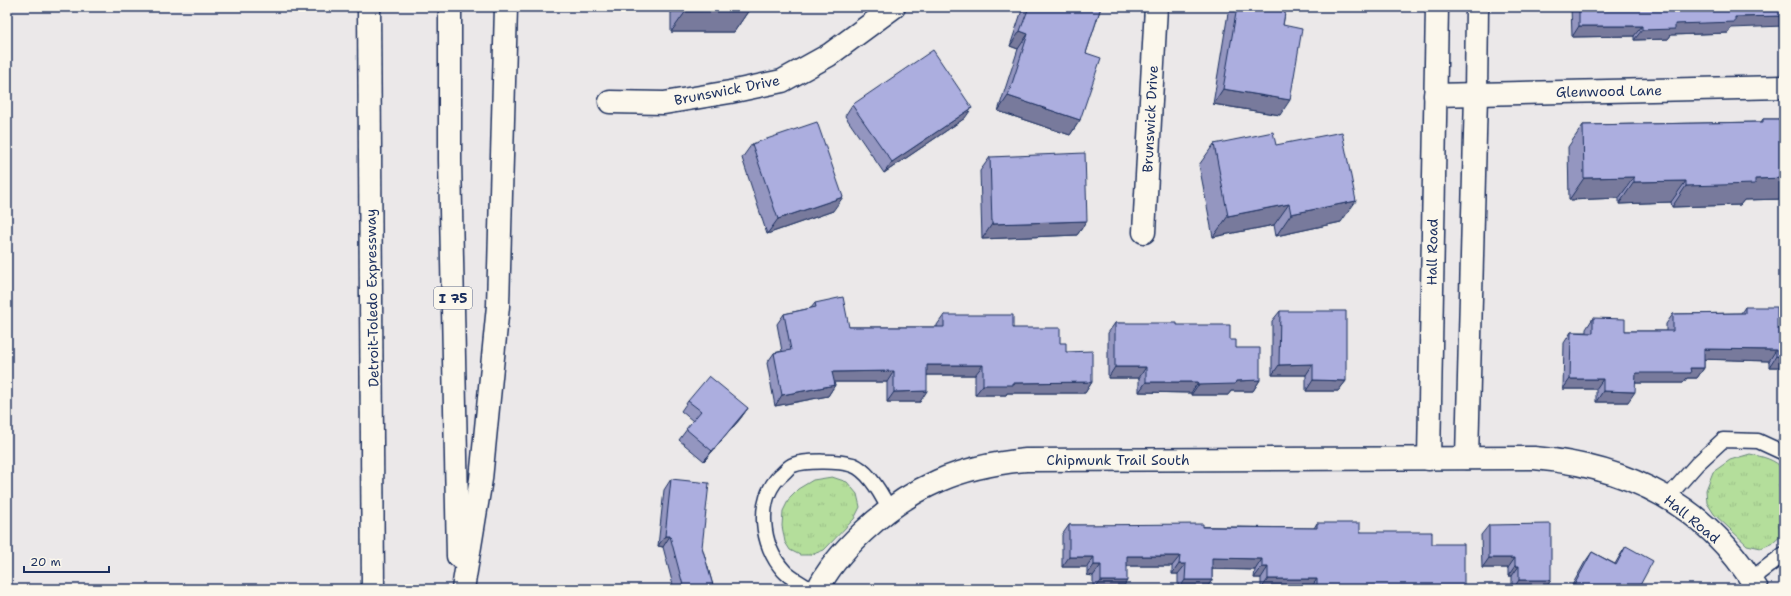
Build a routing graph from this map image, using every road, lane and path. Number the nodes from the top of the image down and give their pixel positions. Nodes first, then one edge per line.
1 (369, 7) edge
2 (450, 7) edge
3 (506, 7) edge
4 (894, 7) edge
5 (1156, 7) edge
6 (1436, 7) edge
7 (1477, 7) edge
8 (1784, 87) edge
9 (1476, 94) junction
10 (1434, 95) junction
11 (610, 102) dead end
12 (1144, 232) dead end
13 (1784, 453) edge
14 (1467, 458) junction
15 (1429, 459) junction
16 (1667, 498) junction
17 (889, 508) junction
18 (1784, 554) edge
19 (1754, 584) edge
20 (374, 589) edge
21 (459, 589) edge
22 (463, 589) edge
23 (809, 589) edge
24 (818, 589) edge

1 - 20 main road, Detroit-Toledo Expressway
2 - 21 main road, I 75
3 - 22 main road
4 - 11 main road, Brunswick Drive
5 - 12 main road, Brunswick Drive
6 - 10 main road, Hall Road
7 - 9 main road
8 - 9 main road, Glenwood Lane
9 - 10 main road, Glenwood Lane
9 - 14 main road
10 - 15 main road, Hall Road
13 - 16 lane
14 - 15 main road, Hall Road
14 - 16 main road, Hall Road
15 - 17 main road, Chipmunk Trail South
16 - 19 main road, Hall Road
17 - 23 lane
17 - 24 main road, Chipmunk Trail South
18 - 19 lane

